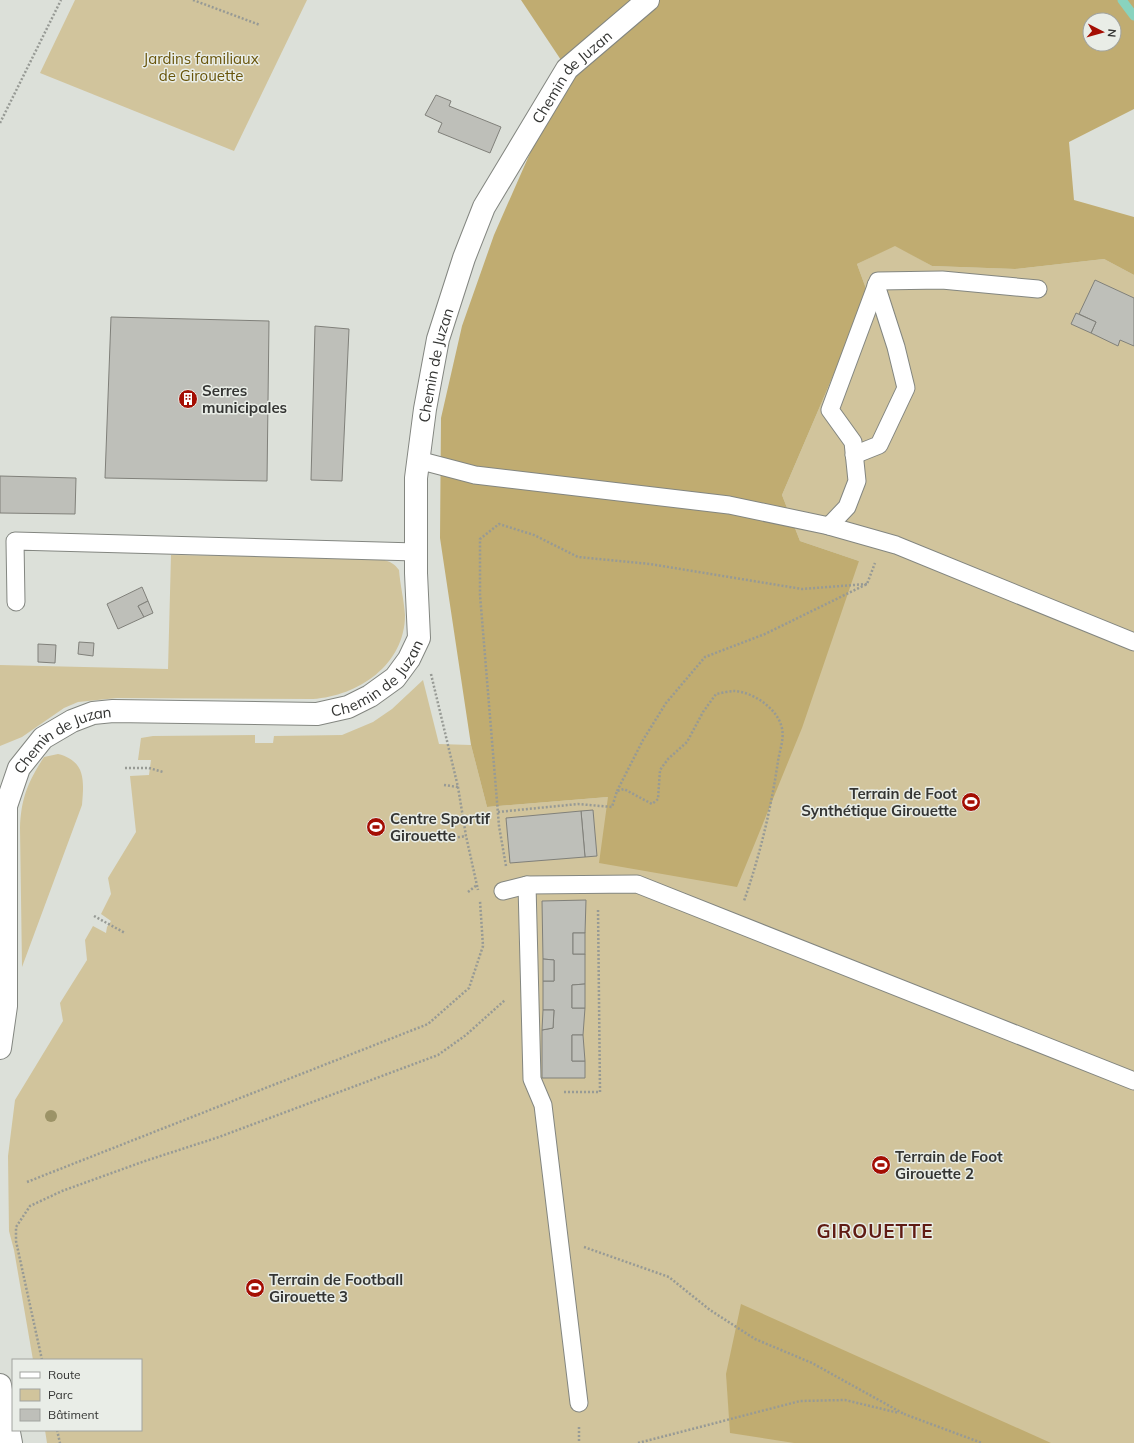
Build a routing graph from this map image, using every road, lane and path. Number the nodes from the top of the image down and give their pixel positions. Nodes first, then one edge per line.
1 (61, 0) edge
2 (193, 0) edge
3 (648, 0) edge
4 (260, 25) dead end
5 (0, 123) edge
6 (876, 285) junction
7 (1038, 289) dead end
8 (854, 455) junction
9 (418, 460) junction
10 (829, 526) junction
11 (896, 545) junction
12 (416, 552) junction
13 (867, 584) junction
14 (16, 602) dead end
15 (419, 638) junction
16 (1134, 642) edge
17 (125, 768) dead end
18 (163, 772) dead end
19 (444, 785) dead end
20 (458, 786) junction
21 (617, 791) junction
22 (498, 812) junction
23 (466, 836) junction
24 (454, 838) dead end
25 (598, 884) junction
26 (477, 885) junction
27 (527, 885) junction
28 (506, 890) joint
29 (468, 892) dead end
30 (94, 916) dead end
31 (735, 923) junction
32 (125, 933) dead end
33 (530, 988) junction
34 (0, 1048) edge
35 (1134, 1081) edge
36 (538, 1092) junction
37 (27, 1182) dead end
38 (561, 1240) junction
39 (42, 1359) edge
40 (0, 1385) edge
41 (579, 1403) dead end
42 (904, 1414) junction
43 (57, 1431) edge
44 (11, 1443) edge
45 (60, 1443) edge
46 (638, 1443) edge
47 (982, 1443) edge

1 - 5 path
2 - 4 path
3 - 9 street, Chemin de Juzan
6 - 7 lane
6 - 8 lane
6 - 8 lane
8 - 10 lane
9 - 10 lane
9 - 12 street, Chemin de Juzan
10 - 11 lane
11 - 13 path
11 - 16 lane
12 - 14 lane
12 - 15 street, Chemin de Juzan
13 - 21 path
13 - 22 path
15 - 20 path
15 - 34 street, Chemin de Juzan
17 - 18 path
19 - 20 path
20 - 23 path
21 - 22 path
21 - 31 path
22 - 28 path
23 - 24 path
23 - 26 path
25 - 27 lane
25 - 31 lane
25 - 36 path
26 - 29 path
26 - 37 path
27 - 28 lane
27 - 33 lane
30 - 32 path
31 - 35 lane
33 - 36 lane
33 - 39 path
36 - 38 lane
38 - 41 lane
38 - 42 path
40 - 44 street
42 - 46 path
42 - 47 path
43 - 45 path

